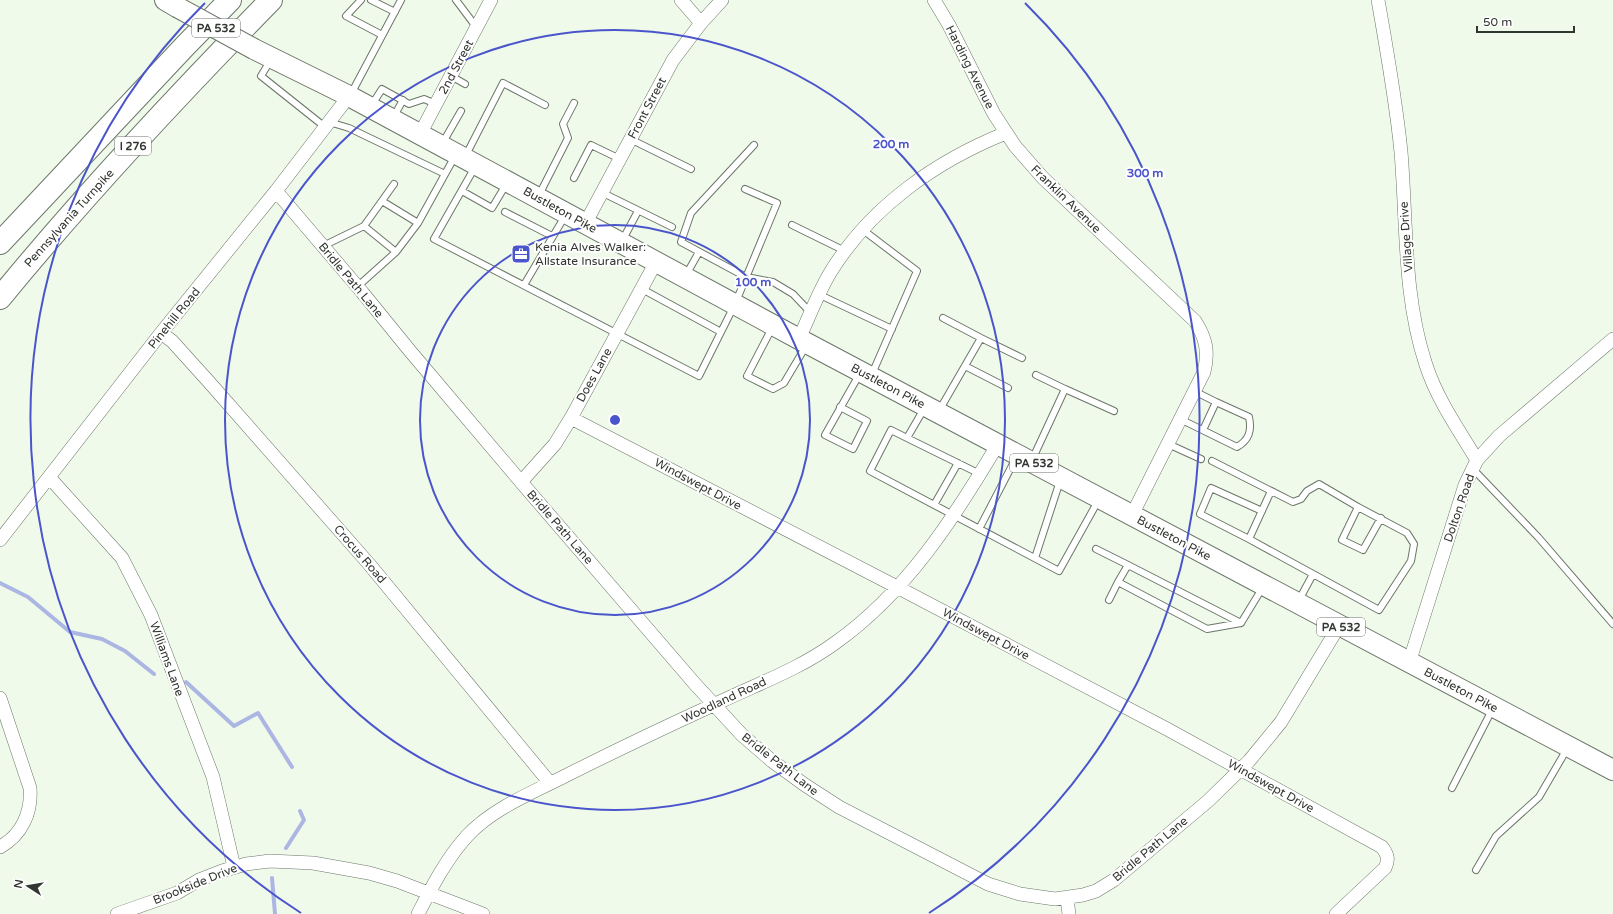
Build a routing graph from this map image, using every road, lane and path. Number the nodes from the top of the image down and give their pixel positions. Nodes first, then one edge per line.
1 (230, 0) edge
2 (271, 0) edge
3 (361, 0) edge
4 (371, 0) edge
5 (401, 0) edge
6 (456, 0) edge
7 (491, 0) edge
8 (681, 0) edge
9 (722, 0) edge
10 (934, 0) edge
11 (1378, 0) edge
12 (171, 3) edge
13 (394, 12) junction
14 (701, 22) junction
15 (477, 28) junction
16 (382, 35) junction
17 (272, 58) junction
18 (451, 76) junction
19 (465, 84) dead end
20 (349, 96) junction
21 (403, 100) junction
22 (436, 104) junction
23 (574, 104) dead end
24 (545, 105) dead end
25 (370, 107) junction
26 (461, 111) dead end
27 (392, 119) junction
28 (327, 124) junction
29 (1006, 133) junction
30 (420, 134) junction
31 (630, 140) junction
32 (754, 145) dead end
33 (460, 156) junction
34 (620, 159) junction
35 (690, 169) dead end
36 (446, 174) junction
37 (574, 178) dead end
38 (508, 182) junction
39 (394, 184) dead end
40 (745, 189) dead end
41 (462, 191) junction
42 (276, 192) junction
43 (601, 192) junction
44 (538, 198) junction
45 (382, 201) junction
46 (638, 211) junction
47 (505, 212) dead end
48 (566, 214) junction
49 (418, 223) junction
50 (585, 224) junction
51 (792, 225) dead end
52 (364, 226) junction
53 (672, 227) dead end
54 (863, 230) junction
55 (552, 236) junction
56 (0, 243) edge
57 (621, 243) junction
58 (323, 246) junction
59 (845, 251) junction
60 (396, 252) junction
61 (699, 252) junction
62 (656, 262) junction
63 (685, 277) junction
64 (746, 277) junction
65 (524, 285) junction
66 (358, 286) junction
67 (642, 289) junction
68 (820, 295) junction
69 (0, 298) edge
70 (735, 304) junction
71 (811, 313) junction
72 (943, 318) dead end
73 (773, 325) junction
74 (892, 329) junction
75 (721, 332) junction
76 (161, 333) junction
77 (618, 333) junction
78 (981, 338) junction
79 (1613, 339) edge
80 (803, 341) junction
81 (1022, 358) dead end
82 (965, 366) junction
83 (866, 374) junction
84 (1036, 375) dead end
85 (1008, 388) dead end
86 (1065, 389) junction
87 (1194, 392) junction
88 (1216, 402) junction
89 (840, 407) junction
90 (932, 409) junction
91 (1114, 411) dead end
92 (571, 418) junction
93 (1180, 419) junction
94 (1203, 430) junction
95 (907, 438) junction
96 (998, 444) junction
97 (1168, 444) junction
98 (1024, 458) junction
99 (1201, 459) dead end
100 (1212, 461) dead end
101 (958, 463) junction
102 (1475, 464) junction
103 (980, 474) junction
104 (49, 477) junction
105 (1061, 477) junction
106 (522, 482) junction
107 (1271, 491) junction
108 (1100, 498) junction
109 (934, 505) junction
110 (1358, 506) junction
111 (1262, 511) junction
112 (1132, 515) junction
113 (954, 516) junction
114 (1381, 518) junction
115 (980, 529) junction
116 (1249, 539) junction
117 (0, 540) edge
118 (1096, 549) dead end
119 (1035, 558) junction
120 (1128, 565) junction
121 (1313, 574) junction
122 (1118, 582) junction
123 (1263, 586) junction
124 (897, 587) junction
125 (1109, 600) dead end
126 (1297, 604) junction
127 (1241, 623) junction
128 (1613, 624) edge
129 (1339, 626) junction
130 (1409, 663) junction
131 (0, 698) edge
132 (714, 704) junction
133 (1493, 707) junction
134 (1568, 746) junction
135 (1240, 769) junction
136 (1613, 770) edge
137 (550, 783) junction
138 (1452, 788) dead end
139 (0, 847) edge
140 (234, 867) junction
141 (1476, 870) dead end
142 (429, 893) junction
143 (1067, 898) junction
144 (116, 914) edge
145 (418, 914) edge
146 (483, 914) edge
147 (1069, 914) edge
148 (1336, 914) edge

1 - 56 highway, I 276
2 - 69 highway, Pennsylvania Turnpike / I 276
3 - 16 lane
4 - 13 lane
5 - 13 lane
6 - 15 lane
7 - 15 street, 2nd Street
8 - 14 street
9 - 14 street, Front Street
10 - 29 street, Harding Avenue
11 - 102 street, Village Drive
12 - 17 main road, Bustleton Pike / PA 532, bridge
13 - 16 lane
14 - 31 street, Front Street
15 - 18 street, 2nd Street
16 - 20 lane
17 - 20 main road, Bustleton Pike / PA 532
17 - 28 lane
18 - 19 lane
18 - 22 street, 2nd Street
20 - 25 main road, Bustleton Pike / PA 532
20 - 28 street, Pinehill Road
21 - 22 lane
21 - 25 lane
21 - 27 lane
22 - 30 street, 2nd Street
23 - 44 lane
24 - 33 lane
25 - 27 main road, Bustleton Pike / PA 532
26 - 33 lane
27 - 30 main road, Bustleton Pike / PA 532
28 - 36 lane
28 - 42 street, Pinehill Road
29 - 54 street
29 - 87 street, Franklin Avenue
30 - 33 main road, Bustleton Pike / PA 532
31 - 34 street, Front Street
31 - 35 lane
32 - 61 lane
33 - 36 lane
33 - 38 main road, Bustleton Pike / PA 532
33 - 41 lane
34 - 37 lane
34 - 43 street, Front Street
36 - 49 lane
38 - 41 lane
38 - 44 main road, Bustleton Pike / PA 532
39 - 45 lane
40 - 64 lane
41 - 65 lane
42 - 58 street, Bridle Path Lane
42 - 76 street, Pinehill Road
43 - 46 lane
43 - 50 street, Front Street
44 - 48 main road, Bustleton Pike / PA 532
45 - 49 lane
45 - 52 lane
46 - 53 lane
46 - 57 lane
47 - 55 lane
48 - 50 main road, Bustleton Pike / PA 532
48 - 55 lane
49 - 60 lane
50 - 57 main road, Bustleton Pike / PA 532
51 - 59 lane
52 - 58 lane
52 - 60 lane
54 - 59 street
54 - 74 lane
55 - 65 lane
57 - 62 main road, Bustleton Pike / PA 532
58 - 66 street, Bridle Path Lane
59 - 68 street
60 - 66 lane
61 - 63 lane
61 - 64 lane
62 - 63 main road, Bustleton Pike / PA 532
62 - 67 street, Does Lane
63 - 70 main road, Bustleton Pike / PA 532
64 - 70 lane
64 - 71 lane
65 - 77 lane
66 - 106 street, Bridle Path Lane
67 - 75 lane
67 - 77 street, Does Lane
68 - 71 street
68 - 74 lane
70 - 73 main road, Bustleton Pike / PA 532
70 - 75 lane
71 - 80 street
72 - 78 lane
73 - 80 main road, Bustleton Pike / PA 532
73 - 80 lane
74 - 83 lane
75 - 77 lane
76 - 104 street, Pinehill Road
76 - 137 street, Crocus Road
77 - 92 street, Does Lane
78 - 81 lane
78 - 82 lane
79 - 102 street, Dolton Road
80 - 83 main road, Bustleton Pike / PA 532
82 - 85 lane
82 - 90 lane
83 - 89 lane
83 - 90 main road, Bustleton Pike / PA 532
84 - 86 lane
86 - 91 lane
86 - 98 lane
87 - 88 lane
87 - 93 street, Franklin Avenue
88 - 94 lane
88 - 94 lane
89 - 89 lane
90 - 95 lane
90 - 96 main road, Bustleton Pike / PA 532
92 - 106 street, Does Lane
92 - 124 street, Windswept Drive
93 - 94 lane
93 - 97 street, Franklin Avenue
95 - 101 lane
95 - 109 lane
96 - 98 main road, Bustleton Pike / PA 532
96 - 103 street, Woodland Road
97 - 99 lane
97 - 112 street, Franklin Avenue
98 - 105 main road, Bustleton Pike / PA 532
98 - 115 lane
100 - 107 lane
101 - 103 lane
101 - 109 lane
102 - 128 lane
102 - 130 street, Dolton Road
103 - 113 street, Woodland Road
104 - 117 street, Pinehill Road
104 - 140 street, Williams Lane
105 - 108 main road, Bustleton Pike / PA 532
105 - 119 lane
106 - 132 street, Bridle Path Lane
107 - 110 lane
107 - 111 lane
108 - 112 main road, Bustleton Pike / PA 532
108 - 119 lane
109 - 113 lane
110 - 114 lane
110 - 114 lane
111 - 116 lane
111 - 116 lane
112 - 123 main road, Bustleton Pike / PA 532
113 - 115 lane
113 - 124 street, Woodland Road
114 - 121 lane
115 - 119 lane
116 - 121 lane
118 - 120 lane
120 - 122 lane
120 - 127 lane
121 - 126 lane
122 - 125 lane
122 - 127 lane
123 - 126 main road, Bustleton Pike / PA 532
123 - 127 lane
124 - 132 street, Woodland Road
124 - 135 street, Windswept Drive
126 - 129 main road, Bustleton Pike / PA 532
129 - 130 main road, Bustleton Pike / PA 532
129 - 135 street, Bridle Path Lane
130 - 133 main road, Bustleton Pike / PA 532
131 - 139 street
132 - 137 street, Woodland Road
132 - 143 street, Bridle Path Lane
133 - 134 main road, Bustleton Pike / PA 532
133 - 138 lane
134 - 136 main road, Bustleton Pike / PA 532
134 - 141 lane
135 - 143 street, Bridle Path Lane
135 - 148 street, Windswept Drive
137 - 142 street, Woodland Road
140 - 142 street, Brookside Drive
140 - 144 street, Brookside Drive
142 - 145 street, Woodland Road
142 - 146 street, Brookside Drive
143 - 147 street

